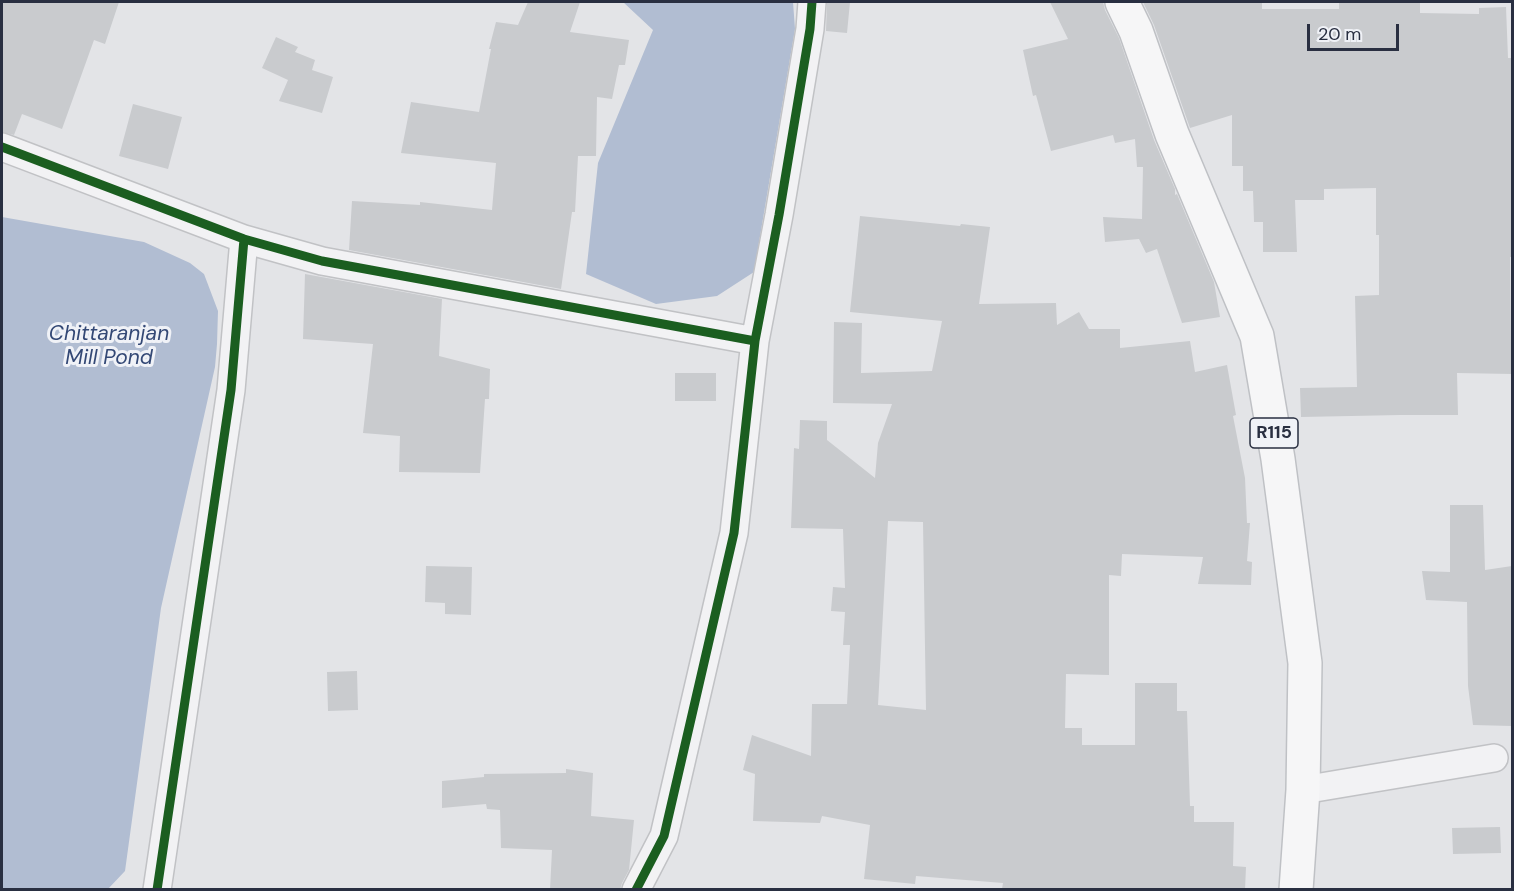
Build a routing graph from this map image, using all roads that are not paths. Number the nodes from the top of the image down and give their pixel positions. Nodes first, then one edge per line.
1 (812, 2) edge
2 (1122, 2) edge
3 (2, 147) edge
4 (244, 239) junction
5 (755, 341) junction
6 (1494, 758) dead end
7 (1303, 790) junction
8 (157, 890) edge
9 (636, 890) edge
10 (1296, 890) edge

1 - 5 street
2 - 7 main road, R115
3 - 4 street
4 - 5 street
4 - 8 street
5 - 9 street
6 - 7 street
7 - 10 main road, R115

